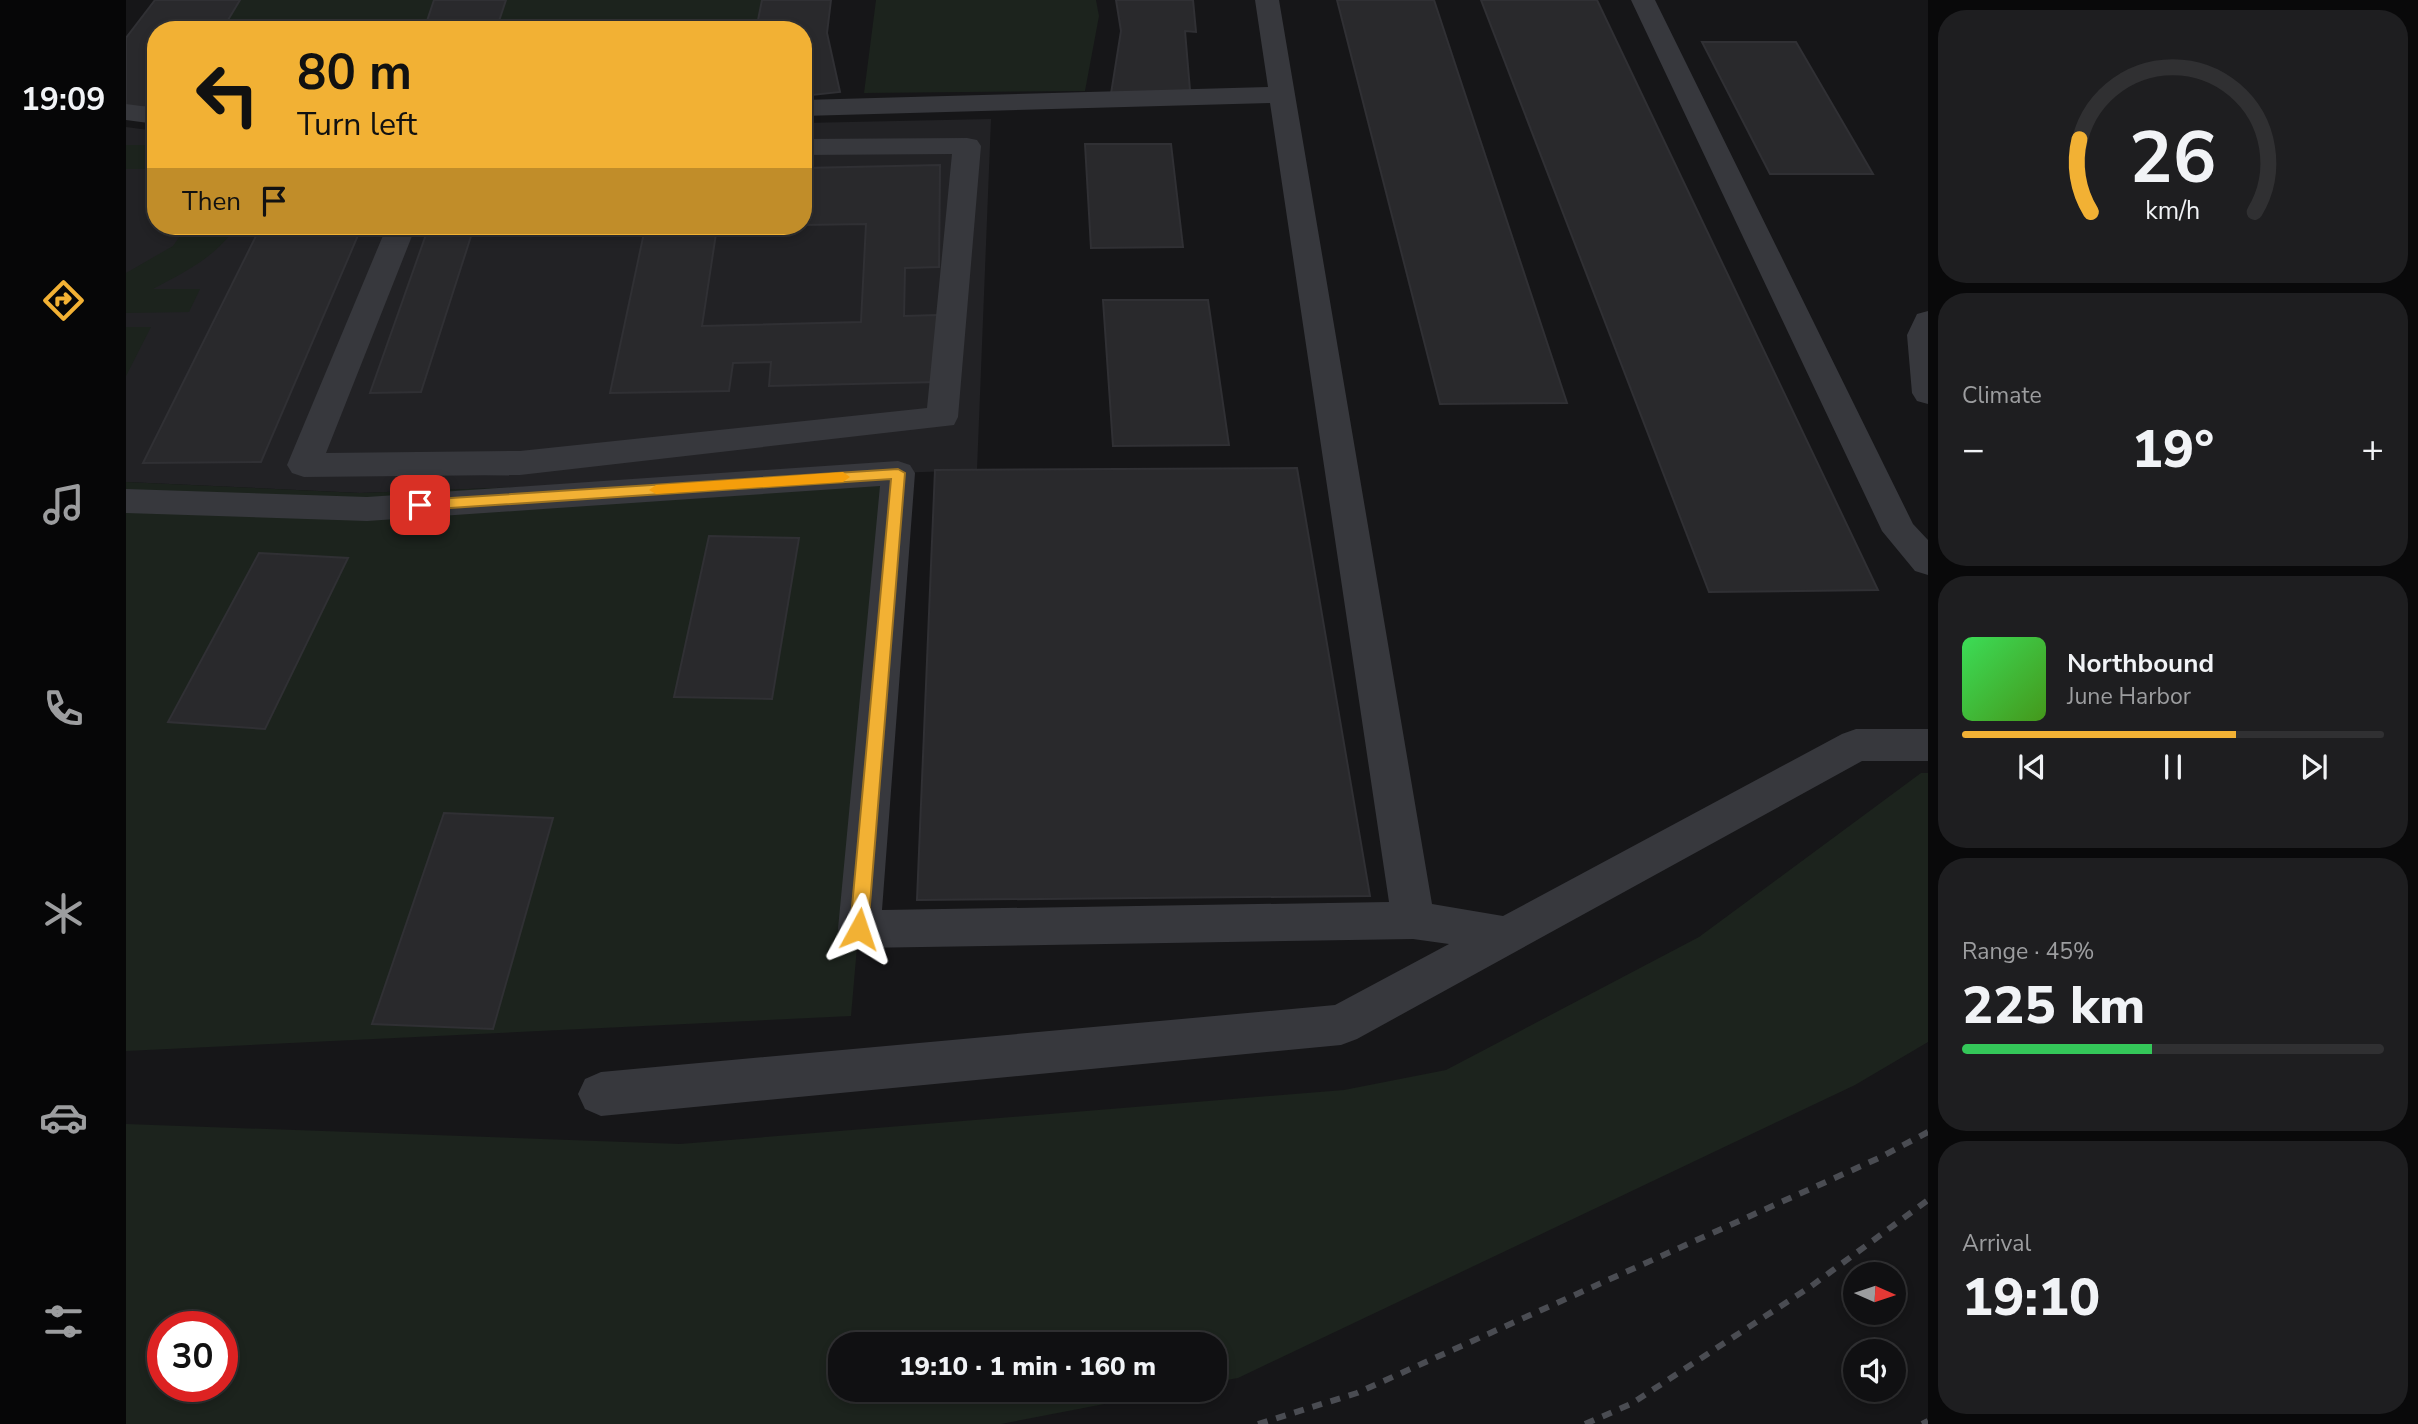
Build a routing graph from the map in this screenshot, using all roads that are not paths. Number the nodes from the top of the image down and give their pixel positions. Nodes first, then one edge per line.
1 (1267, 0) edge
2 (1643, 0) edge
3 (1282, 95) junction
4 (812, 107) edge
5 (126, 112) edge
6 (147, 115) edge
7 (812, 147) edge
8 (397, 235) edge
9 (1928, 321) edge
10 (1928, 393) edge
11 (126, 501) edge
12 (1928, 562) edge
13 (1928, 745) edge
14 (1413, 920) junction
15 (1506, 936) junction
16 (601, 1094) dead end

1 - 3 street
2 - 12 street
3 - 4 street
3 - 14 street
5 - 6 street
7 - 8 street
9 - 10 street
11 - 14 street
13 - 15 street
14 - 15 street
15 - 16 street

